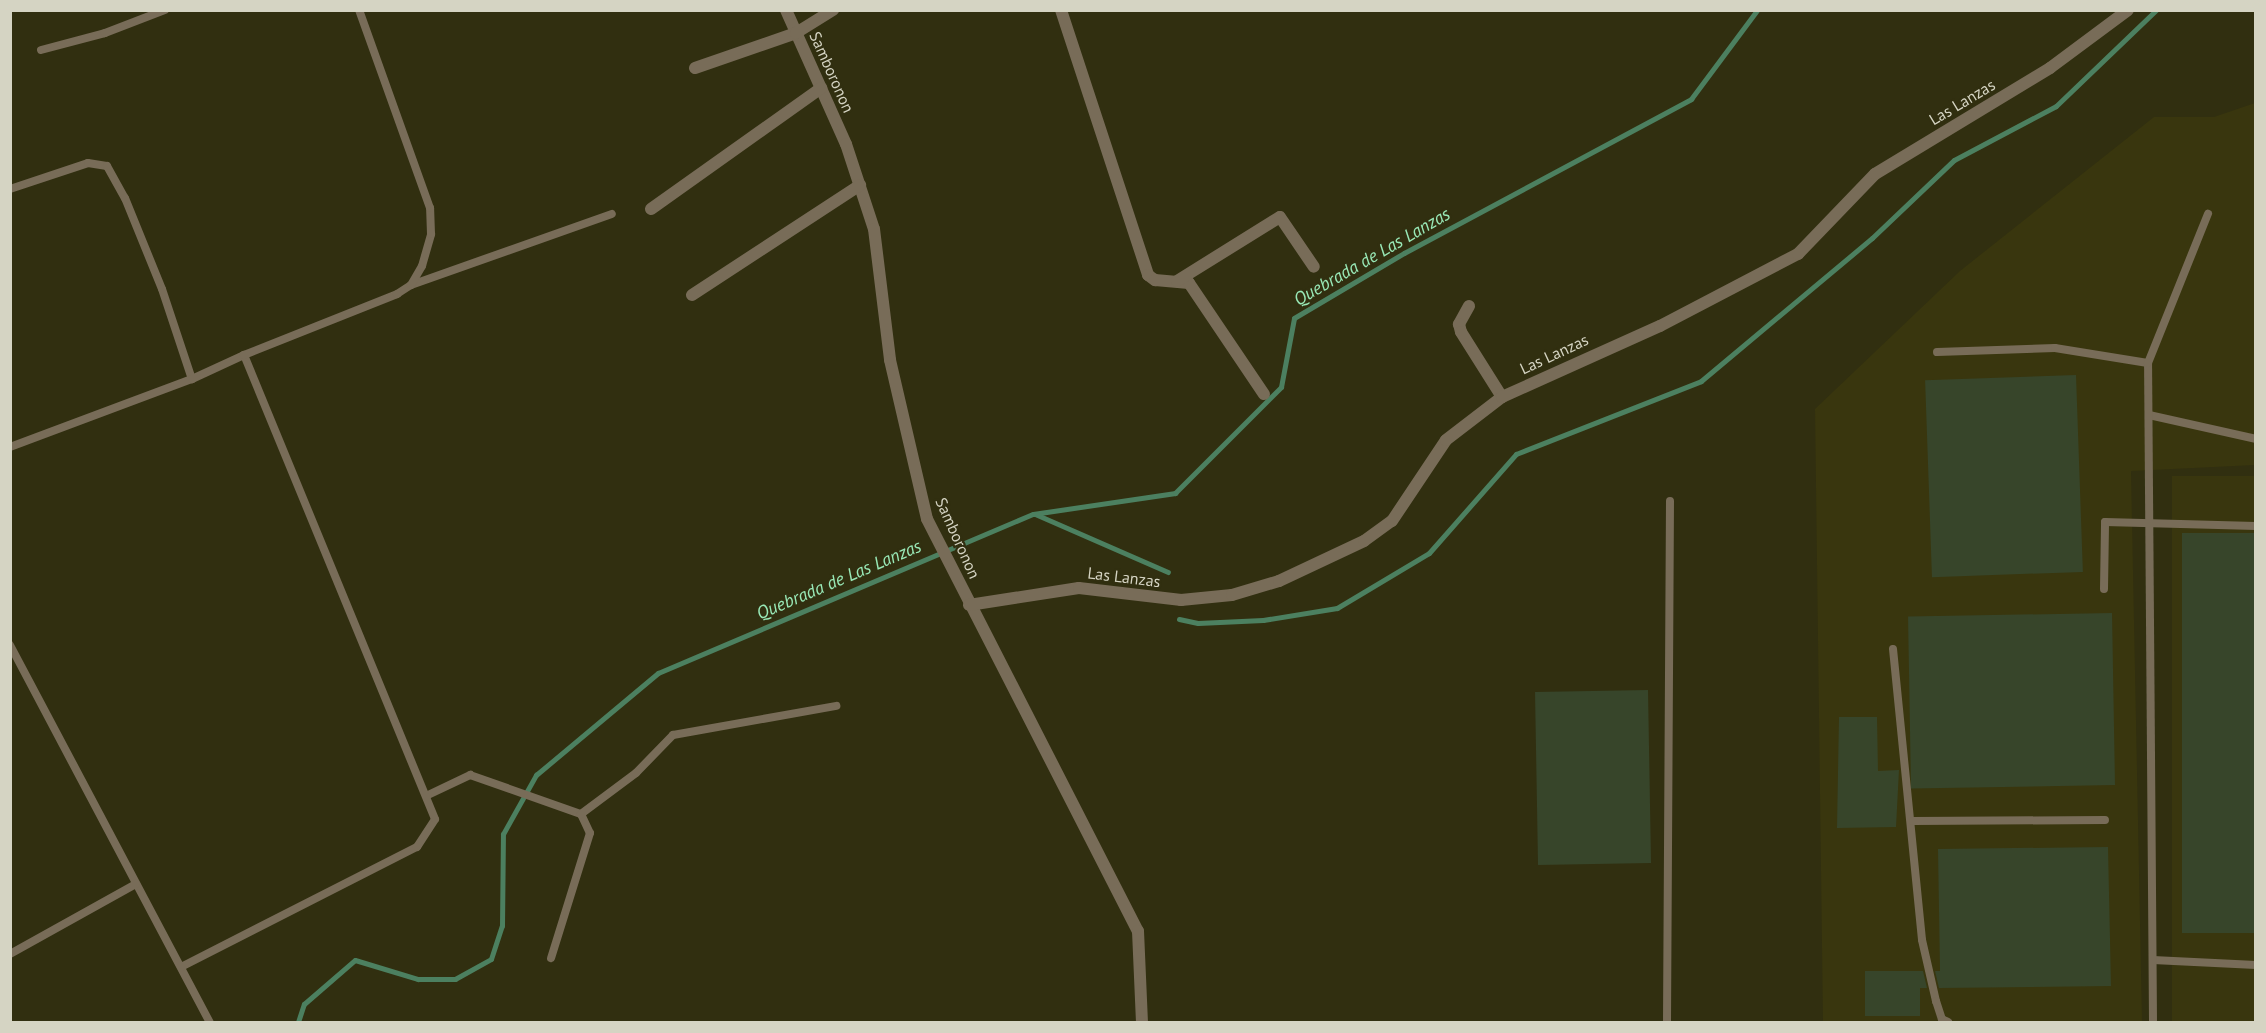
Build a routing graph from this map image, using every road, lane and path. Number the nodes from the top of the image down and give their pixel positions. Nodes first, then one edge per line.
1 (165, 10) edge
2 (359, 10) edge
3 (786, 10) edge
4 (833, 10) edge
5 (1061, 10) edge
6 (2128, 10) edge
7 (795, 33) junction
8 (41, 50) dead end
9 (695, 68) dead end
10 (821, 88) junction
11 (860, 185) junction
12 (10, 189) edge
13 (651, 210) dead end
14 (612, 214) dead end
15 (2208, 214) dead end
16 (1314, 267) dead end
17 (1177, 281) junction
18 (411, 285) junction
19 (692, 295) dead end
20 (1469, 306) dead end
21 (1937, 352) dead end
22 (244, 355) junction
23 (2148, 363) junction
24 (192, 379) junction
25 (1264, 394) dead end
26 (1502, 397) junction
27 (2149, 415) junction
28 (2256, 439) edge
29 (10, 447) edge
30 (1670, 501) dead end
31 (2150, 524) junction
32 (2256, 526) edge
33 (2104, 589) dead end
34 (969, 605) junction
35 (10, 645) edge
36 (1893, 649) dead end
37 (836, 706) dead end
38 (428, 795) junction
39 (581, 814) junction
40 (2105, 819) dead end
41 (1912, 821) junction
42 (136, 884) junction
43 (10, 954) edge
44 (551, 958) dead end
45 (2153, 960) junction
46 (2256, 965) edge
47 (182, 967) junction
48 (210, 1023) edge
49 (1142, 1023) edge
50 (1667, 1023) edge
51 (1948, 1023) edge
52 (2153, 1023) edge

1 - 8 lane
2 - 18 lane
3 - 7 street, Samboronon
4 - 7 street
5 - 17 street
6 - 26 street, Las Lanzas
7 - 9 street
7 - 10 street, Samboronon
10 - 11 street, Samboronon
10 - 13 street
11 - 19 street
11 - 34 street, Samboronon
12 - 24 lane
14 - 18 lane
15 - 23 lane
16 - 17 street
17 - 25 street
18 - 22 lane
20 - 26 street
21 - 23 lane
22 - 24 lane
22 - 38 lane
23 - 27 lane
24 - 29 lane
26 - 34 street, Las Lanzas
27 - 28 lane
27 - 31 lane
30 - 50 lane
31 - 32 lane
31 - 33 lane
31 - 45 lane
34 - 49 street, Samboronon
35 - 42 lane
36 - 41 lane
37 - 39 lane
38 - 39 lane
38 - 47 lane
39 - 44 lane
40 - 41 lane
41 - 51 lane
42 - 43 lane
42 - 47 lane
45 - 46 lane
45 - 52 lane
47 - 48 lane

